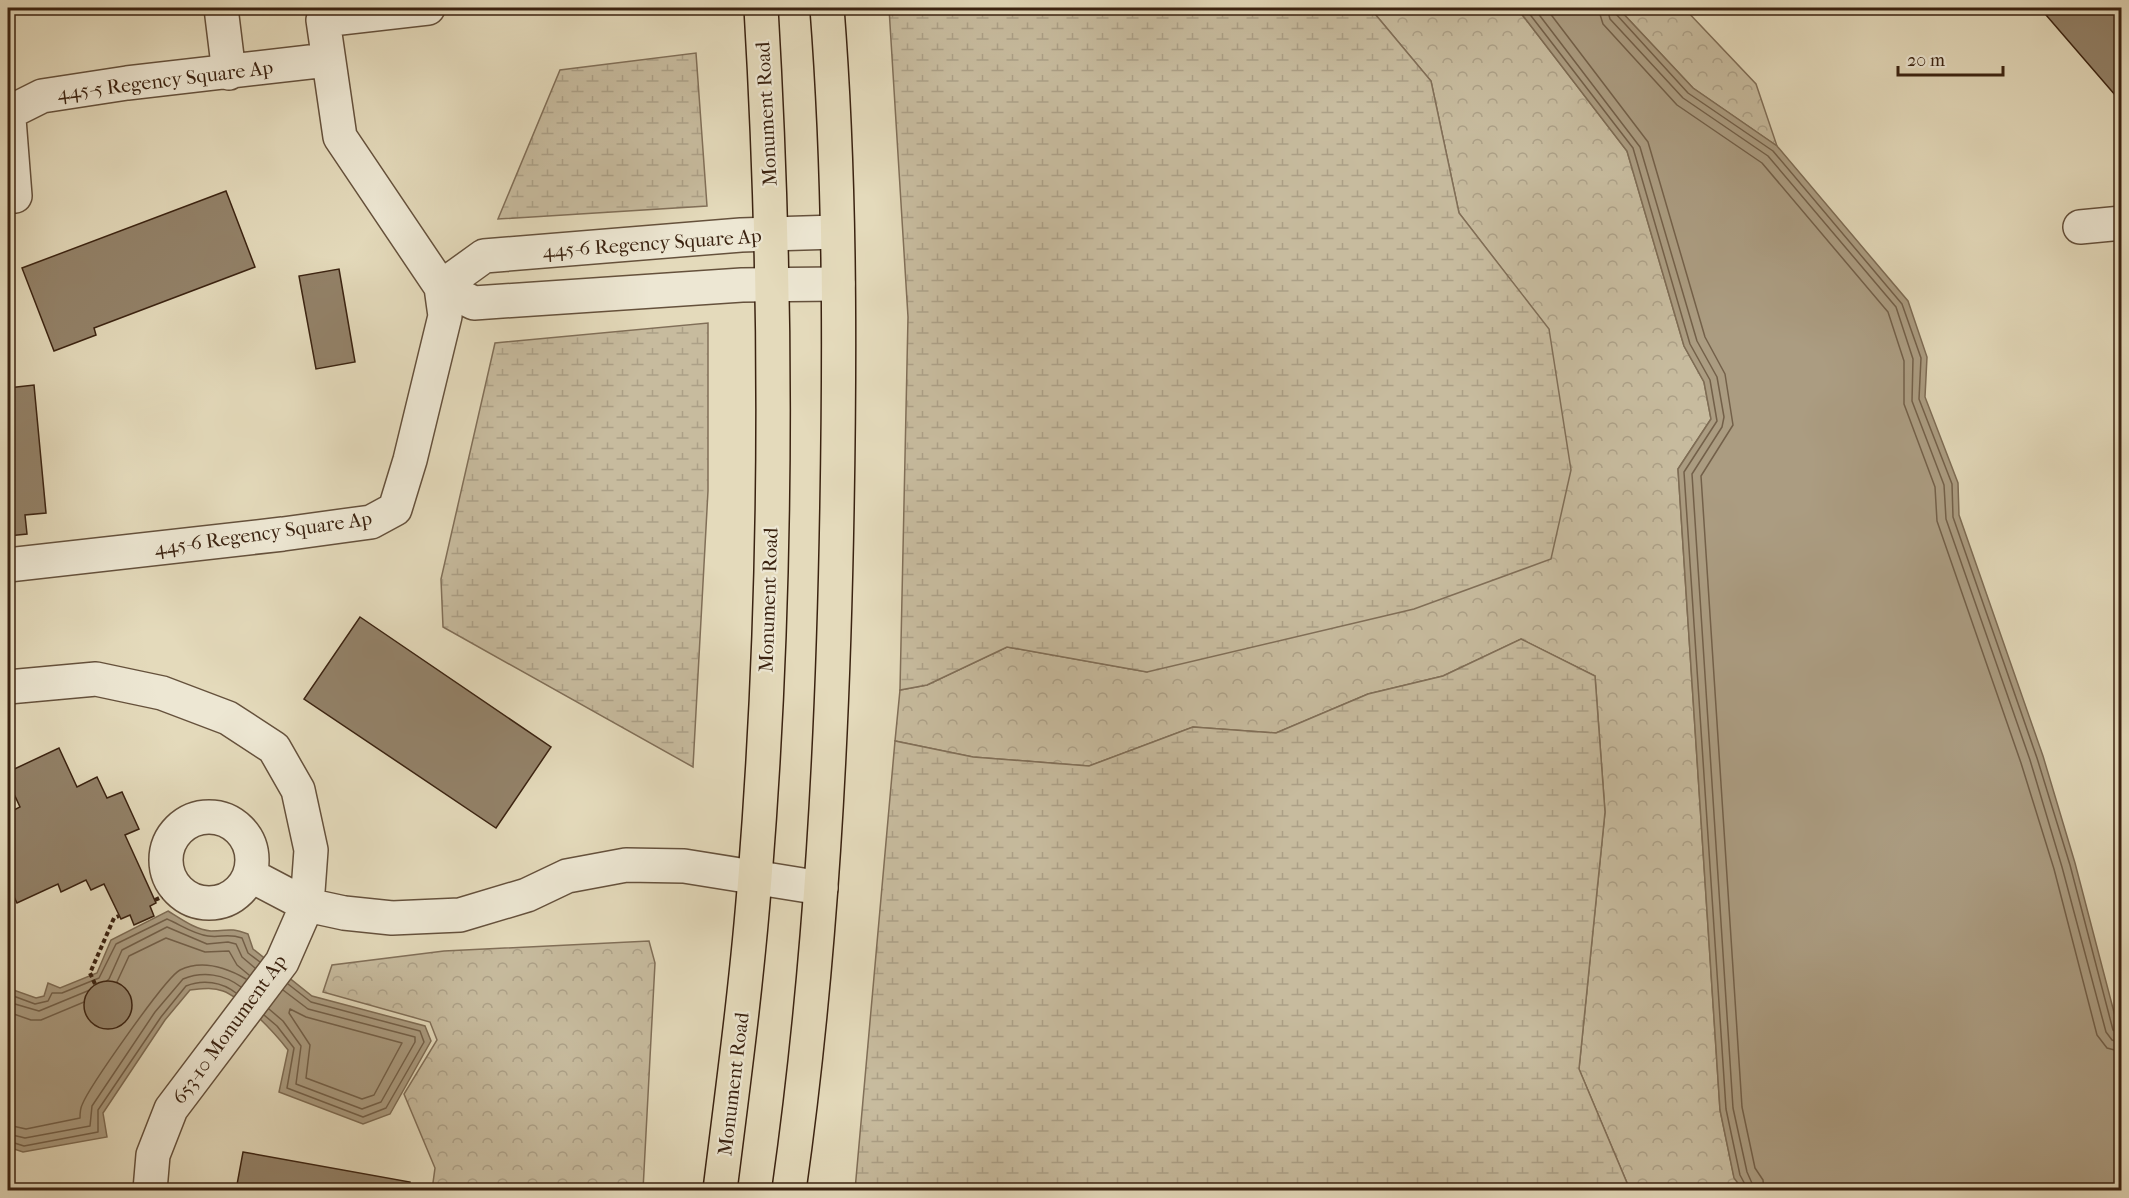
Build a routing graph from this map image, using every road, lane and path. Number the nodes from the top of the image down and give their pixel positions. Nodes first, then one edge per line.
1 (221, 8) edge
2 (428, 8) edge
3 (761, 8) edge
4 (827, 8) edge
5 (327, 60) junction
6 (229, 73) junction
7 (8, 111) edge
8 (15, 196) dead end
9 (2121, 223) edge
10 (2080, 227) dead end
11 (837, 232) junction
12 (770, 235) junction
13 (605, 246) junction
14 (771, 284) junction
15 (838, 284) junction
16 (441, 286) junction
17 (609, 294) junction
18 (8, 566) edge
19 (8, 687) edge
20 (250, 875) junction
21 (755, 876) junction
22 (822, 888) junction
23 (307, 905) junction
24 (120, 916) dead end
25 (95, 984) dead end
26 (150, 1191) edge
27 (720, 1191) edge
28 (789, 1191) edge

1 - 6 street
2 - 5 street
3 - 12 main road, Monument Road
4 - 11 main road
5 - 6 street, 445-5 Regency Square Ap
5 - 16 street
6 - 7 street, 445-5 Regency Square Ap
7 - 8 street
9 - 10 street
11 - 12 street, 445-6 Regency Square Ap
11 - 15 main road
12 - 13 street, 445-6 Regency Square Ap
12 - 14 main road, Monument Road
13 - 16 street, 445-6 Regency Square Ap
13 - 17 street
14 - 15 street
14 - 17 street
14 - 21 main road, Monument Road
15 - 22 main road
16 - 17 street
16 - 18 street, 445-6 Regency Square Ap
19 - 23 street, 653-10 Monument Ap
20 - 20 street
20 - 23 street
21 - 22 street
21 - 23 street
21 - 27 main road, Monument Road
22 - 28 main road
23 - 26 street, 653-10 Monument Ap
24 - 25 path

